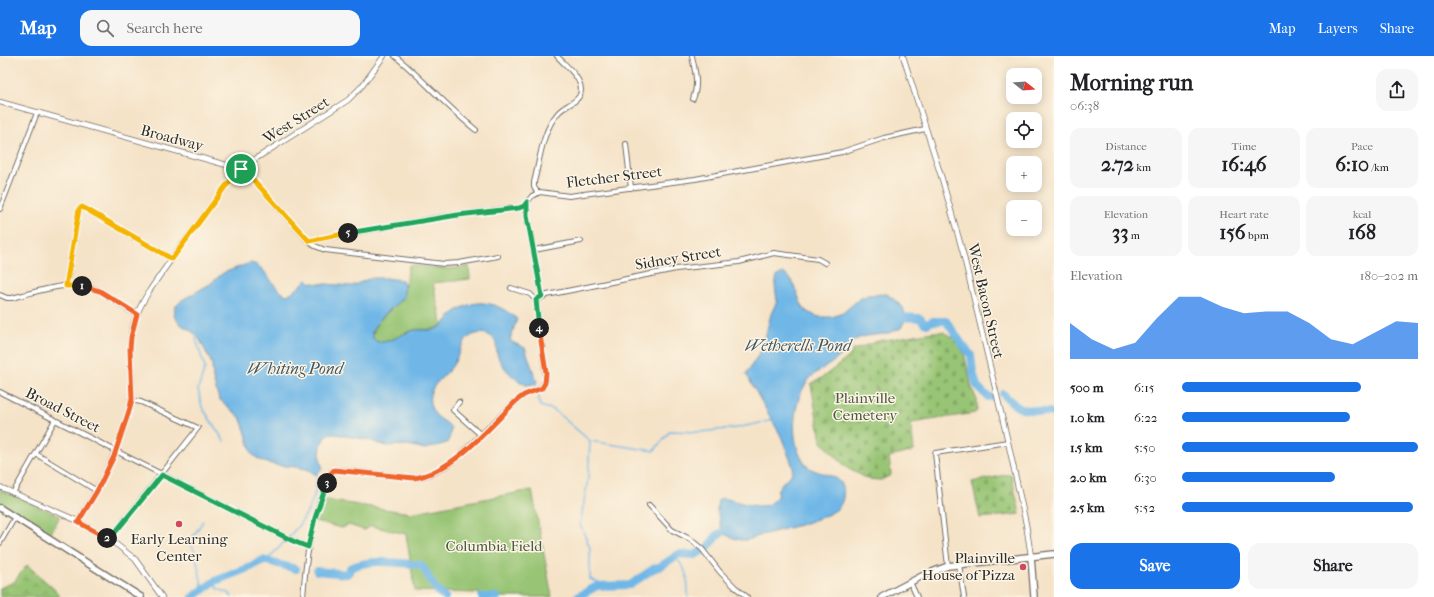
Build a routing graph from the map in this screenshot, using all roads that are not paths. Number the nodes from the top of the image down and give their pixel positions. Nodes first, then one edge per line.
1 (384, 56) edge
2 (395, 56) edge
3 (557, 56) edge
4 (692, 56) edge
5 (903, 56) edge
6 (693, 99) dead end
7 (0, 102) edge
8 (37, 113) junction
9 (925, 129) junction
10 (476, 130) dead end
11 (626, 144) dead end
12 (241, 169) junction
13 (631, 188) junction
14 (538, 192) junction
15 (527, 202) junction
16 (0, 209) edge
17 (309, 241) junction
18 (581, 241) dead end
19 (534, 250) junction
20 (498, 256) dead end
21 (172, 259) junction
22 (825, 263) dead end
23 (66, 286) junction
24 (511, 288) dead end
25 (0, 295) edge
26 (542, 296) junction
27 (536, 300) junction
28 (137, 314) junction
29 (0, 392) edge
30 (131, 400) junction
31 (459, 402) dead end
32 (55, 420) junction
33 (481, 435) junction
34 (1008, 442) junction
35 (116, 451) junction
36 (36, 454) junction
37 (162, 475) junction
38 (0, 487) edge
39 (97, 491) junction
40 (13, 493) junction
41 (649, 505) dead end
42 (0, 508) edge
43 (15, 517) junction
44 (78, 522) junction
45 (109, 540) junction
46 (0, 543) edge
47 (308, 547) junction
48 (1054, 554) edge
49 (1031, 556) junction
50 (959, 564) junction
51 (948, 566) junction
52 (910, 582) junction
53 (141, 597) edge
54 (162, 597) edge
55 (303, 597) edge
56 (747, 597) edge
57 (882, 597) edge
58 (917, 597) edge
59 (964, 597) edge
60 (1034, 597) edge

1 - 12 street, West Street
2 - 10 street
3 - 14 street
4 - 6 street
5 - 9 street, West Bacon Street
7 - 8 street, Broadway
8 - 12 street, Broadway
8 - 16 street
9 - 13 street, Fletcher Street
9 - 34 street, West Bacon Street
11 - 13 street
12 - 17 street, Broadway
12 - 21 street, West Street
13 - 14 street, Fletcher Street
14 - 15 street
15 - 17 street
15 - 19 street
17 - 20 street, Broadway
18 - 19 street
19 - 26 street
21 - 23 street
21 - 28 street, West Street
22 - 26 street, Sidney Street
23 - 25 street
23 - 28 street
24 - 27 street
26 - 27 street, Sidney Street
27 - 33 street
28 - 30 street, West Street
29 - 32 street, Broad Street
30 - 35 street, West Street
30 - 37 street
31 - 33 street
32 - 35 street, Broad Street
32 - 36 street
33 - 47 street
34 - 49 street, West Bacon Street
34 - 51 street
35 - 37 street, Broad Street
35 - 39 street, West Street
36 - 39 street
36 - 40 street
37 - 45 street
37 - 47 street, Broad Street
38 - 40 street
39 - 44 street, West Street
40 - 44 street
41 - 56 street
42 - 43 main road
43 - 46 street
43 - 53 main road
44 - 45 street
45 - 54 street
47 - 55 street
48 - 49 main road
49 - 50 main road
49 - 60 main road
50 - 51 main road
50 - 59 street
51 - 52 main road
52 - 57 main road
52 - 58 street

